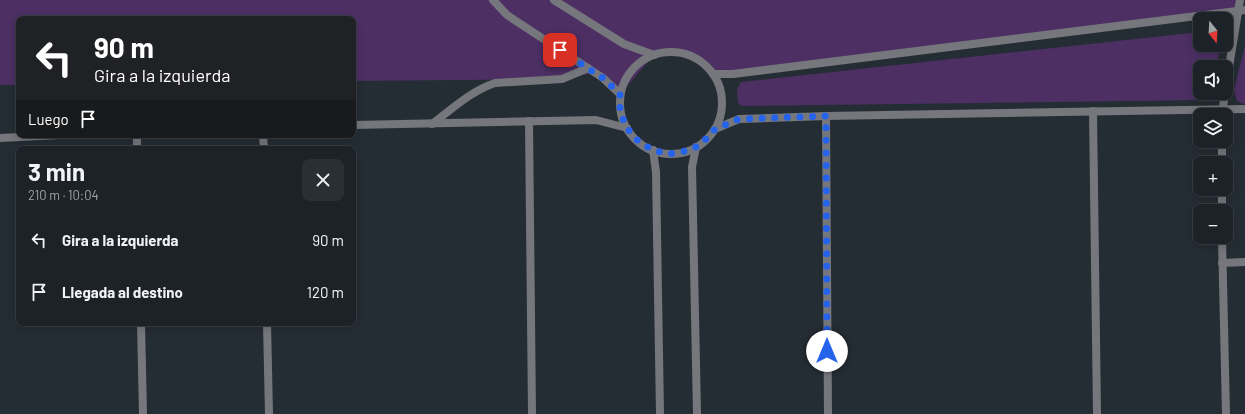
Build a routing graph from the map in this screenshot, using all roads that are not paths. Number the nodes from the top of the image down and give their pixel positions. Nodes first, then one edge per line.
1 (493, 0) edge
2 (554, 0) edge
3 (1240, 0) edge
4 (1242, 11) edge
5 (654, 55) junction
6 (1231, 60) edge
7 (588, 68) junction
8 (713, 74) junction
9 (620, 94) junction
10 (1245, 110) edge
11 (1093, 111) junction
12 (1233, 111) edge
13 (1193, 112) edge
14 (826, 116) junction
15 (529, 121) junction
16 (432, 124) junction
17 (356, 125) edge
18 (627, 128) junction
19 (715, 129) junction
20 (16, 137) edge
21 (0, 138) edge
22 (696, 147) junction
23 (653, 150) junction
24 (1222, 244) edge
25 (1245, 262) edge
26 (1222, 263) junction
27 (141, 326) edge
28 (267, 326) edge
29 (143, 414) edge
30 (269, 414) edge
31 (532, 414) edge
32 (660, 414) edge
33 (697, 414) edge
34 (828, 414) edge
35 (1097, 414) edge
36 (1226, 414) edge

1 - 7 street
2 - 5 street
3 - 4 street
4 - 6 street
4 - 8 street
5 - 8 street
5 - 9 street
7 - 9 street
7 - 16 street
8 - 19 street
9 - 18 street
10 - 12 street
11 - 13 street
11 - 14 street
11 - 35 street
14 - 19 street
14 - 34 street
15 - 16 street
15 - 18 street
15 - 31 street
16 - 17 street
18 - 23 street
19 - 22 street
20 - 21 street
22 - 23 street
22 - 33 street
23 - 32 street
24 - 26 street
25 - 26 street
26 - 36 street
27 - 29 street
28 - 30 street

